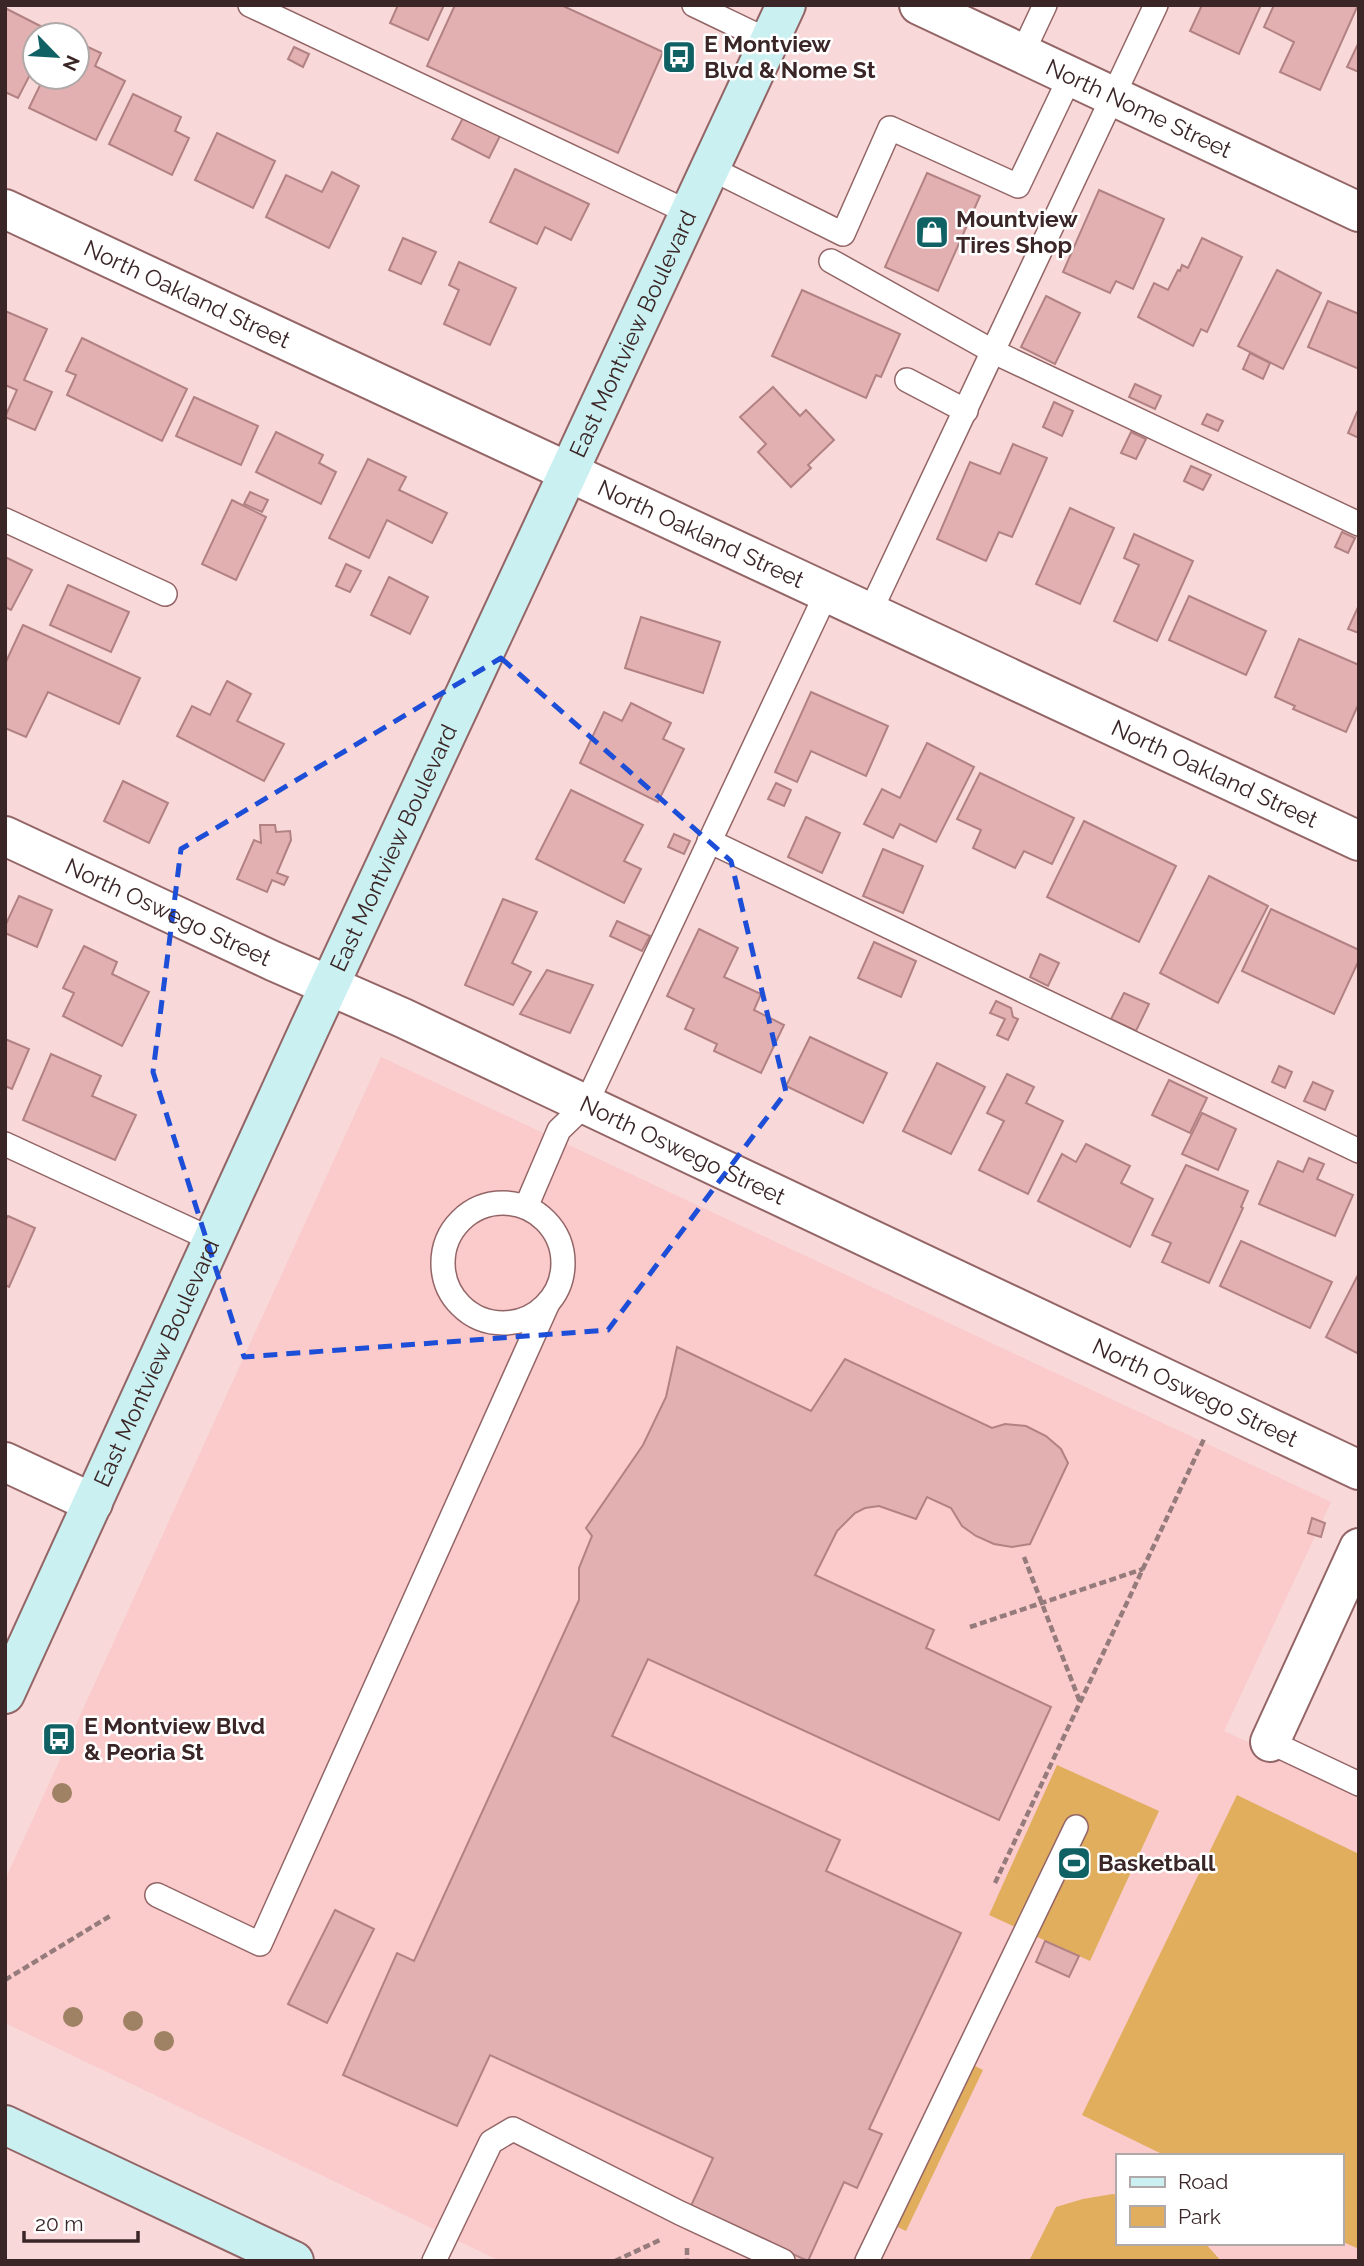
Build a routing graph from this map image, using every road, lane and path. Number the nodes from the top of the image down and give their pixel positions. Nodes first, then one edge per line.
1 (250, 5) edge
2 (694, 5) edge
3 (786, 5) edge
4 (919, 5) edge
5 (1045, 5) edge
6 (1156, 5) edge
7 (769, 41) junction
8 (1022, 54) junction
9 (1070, 77) junction
10 (1113, 97) junction
11 (710, 168) junction
12 (5, 209) edge
13 (1359, 212) edge
14 (690, 213) junction
15 (831, 261) dead end
16 (994, 352) junction
17 (907, 380) dead end
18 (966, 411) junction
19 (570, 472) junction
20 (5, 520) edge
21 (1359, 524) edge
22 (827, 592) junction
23 (165, 594) dead end
24 (870, 612) junction
25 (5, 836) edge
26 (709, 841) junction
27 (1359, 841) edge
28 (329, 986) junction
29 (586, 1104) junction
30 (5, 1144) edge
31 (1359, 1151) edge
32 (526, 1207) junction
33 (213, 1240) junction
34 (548, 1303) junction
35 (1206, 1435) dead end
36 (5, 1462) edge
37 (1359, 1470) edge
38 (93, 1503) junction
39 (1359, 1548) edge
40 (1024, 1557) dead end
41 (1143, 1569) junction
42 (1042, 1603) junction
43 (970, 1627) dead end
44 (5, 1694) edge
45 (1080, 1703) junction
46 (1270, 1742) joint
47 (1359, 1784) edge
48 (1076, 1827) dead end
49 (995, 1883) dead end
50 (157, 1895) dead end
51 (110, 1916) dead end
52 (5, 1980) edge
53 (5, 2125) edge
54 (662, 2239) dead end
55 (294, 2261) edge
56 (435, 2261) edge
57 (615, 2261) edge
58 (783, 2261) edge
59 (867, 2261) edge

1 - 14 lane
2 - 7 lane
3 - 7 main road, East Montview Boulevard
4 - 8 street, North Nome Street
5 - 8 lane
6 - 10 lane
7 - 11 main road, East Montview Boulevard
8 - 9 street, North Nome Street
9 - 10 street, North Nome Street
9 - 11 lane
10 - 13 street, North Nome Street
10 - 16 lane
11 - 14 main road, East Montview Boulevard
12 - 19 street, North Oakland Street
14 - 19 main road, East Montview Boulevard
15 - 16 lane
16 - 18 lane
16 - 21 lane
17 - 18 lane
18 - 24 lane
19 - 22 street, North Oakland Street
19 - 28 main road, East Montview Boulevard
20 - 23 lane
22 - 24 street, North Oakland Street
22 - 26 lane
24 - 27 street, North Oakland Street
25 - 28 street, North Oswego Street
26 - 29 lane
26 - 31 lane
28 - 29 street, North Oswego Street
28 - 33 main road, East Montview Boulevard
29 - 32 lane
29 - 37 street, North Oswego Street
30 - 33 lane
32 - 34 lane
32 - 34 lane
33 - 38 main road, East Montview Boulevard
34 - 50 lane
35 - 41 path
36 - 38 street
38 - 44 main road, East Montview Boulevard
39 - 46 street
40 - 42 path
41 - 42 path
41 - 45 path
42 - 43 path
42 - 45 path
45 - 49 path
46 - 47 lane
48 - 59 lane
51 - 52 path
53 - 55 main road
54 - 57 path
56 - 58 lane

